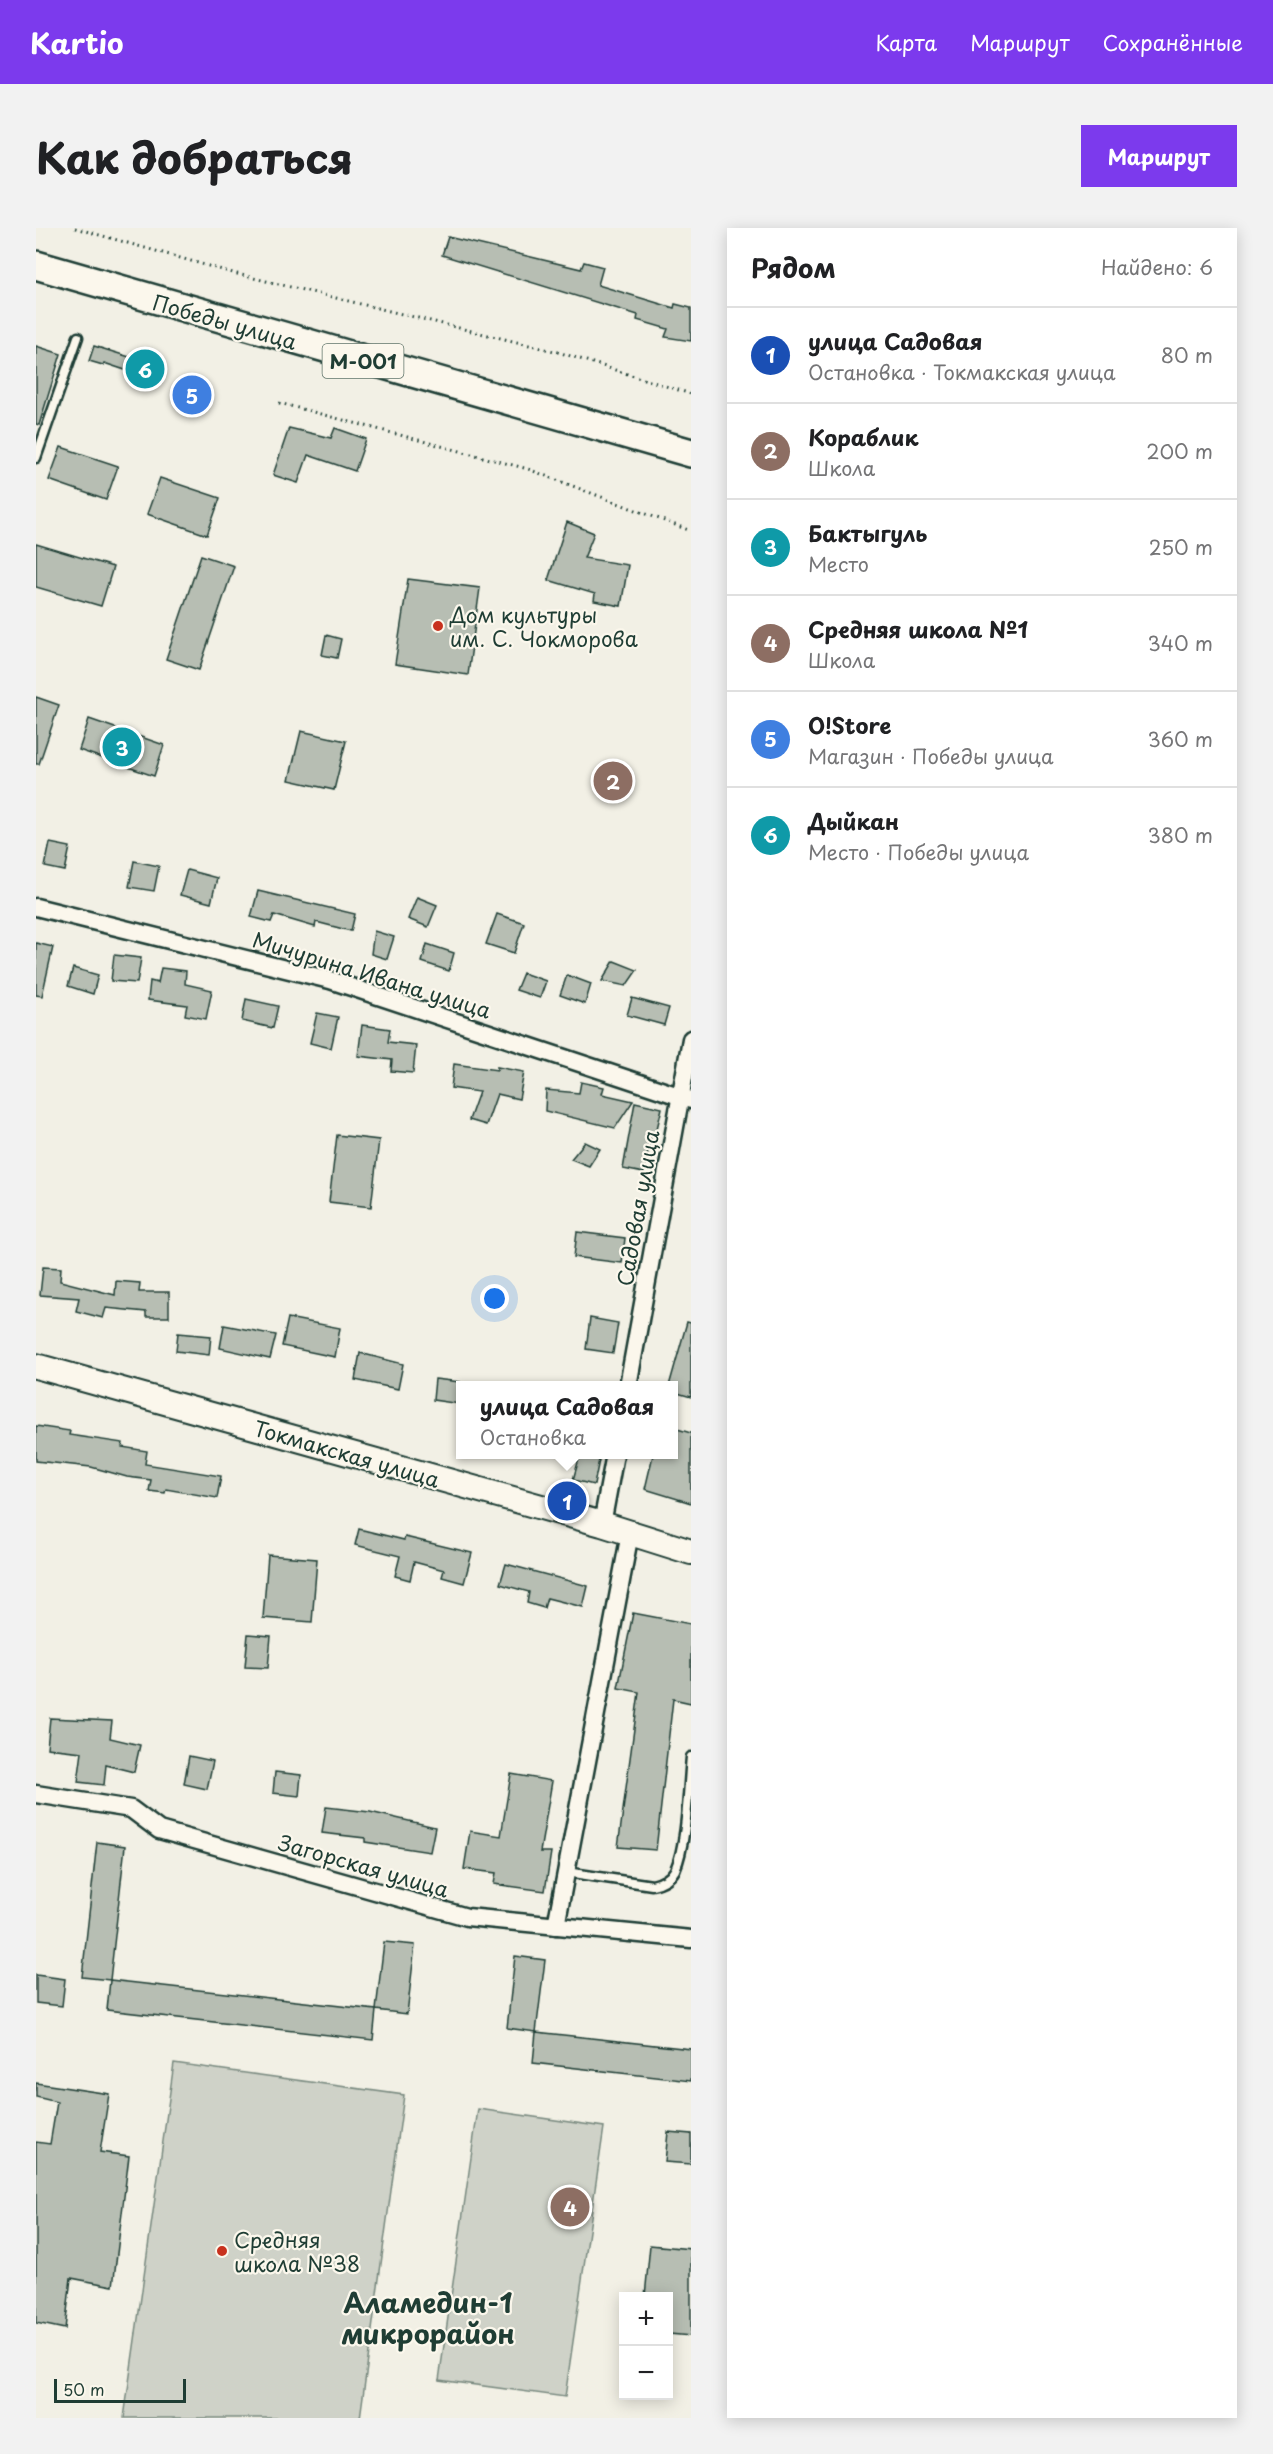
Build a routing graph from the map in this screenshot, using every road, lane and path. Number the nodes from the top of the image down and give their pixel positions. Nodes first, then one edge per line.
1 (75, 228) edge
2 (36, 265) edge
3 (78, 337) dead end
4 (691, 394) edge
5 (279, 403) dead end
6 (691, 453) edge
7 (36, 458) edge
8 (691, 531) edge
9 (36, 907) edge
10 (691, 1039) edge
11 (686, 1098) edge
12 (36, 1366) edge
13 (629, 1381) edge
14 (614, 1459) edge
15 (602, 1524) junction
16 (630, 1533) junction
17 (691, 1552) edge
18 (691, 1758) edge
19 (36, 1794) edge
20 (566, 1872) junction
21 (556, 1926) junction
22 (691, 1939) edge

1 - 4 path
2 - 6 main road, Победы улица / М-001
3 - 7 lane
5 - 8 path
9 - 11 street, Мичурина Ивана улица
10 - 11 street, Садовая улица
11 - 13 street, Садовая улица
12 - 15 main road, Токмакская улица
14 - 15 street
15 - 16 main road, Токмакская улица
16 - 17 main road, Токмакская улица
16 - 20 street
18 - 20 lane
19 - 21 street, Загорская улица
20 - 21 street
21 - 22 street, Загорская улица

